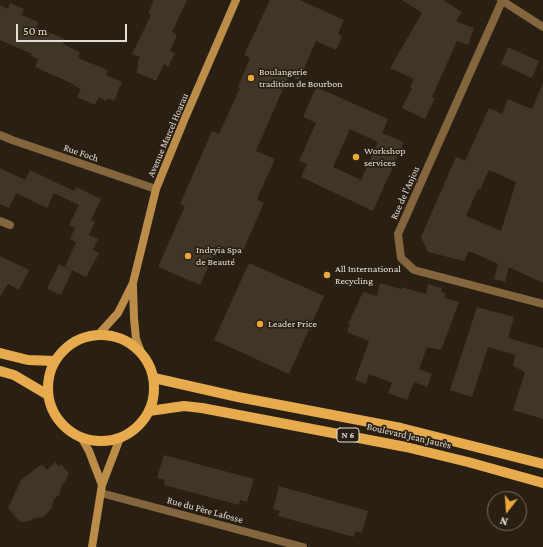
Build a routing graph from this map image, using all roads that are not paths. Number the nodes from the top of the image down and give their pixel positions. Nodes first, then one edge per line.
1 (236, 0) edge
2 (502, 0) edge
3 (543, 27) edge
4 (0, 135) edge
5 (156, 189) junction
6 (0, 221) edge
7 (10, 225) dead end
8 (134, 283) junction
9 (543, 304) edge
10 (98, 335) junction
11 (141, 352) junction
12 (0, 353) edge
13 (54, 361) junction
14 (0, 371) edge
15 (154, 378) junction
16 (48, 395) junction
17 (149, 411) junction
18 (81, 437) junction
19 (120, 438) junction
20 (543, 464) edge
21 (543, 483) edge
22 (101, 489) junction
23 (92, 547) edge
24 (303, 547) edge

1 - 5 main road, Avenue Marcel Hoarau
2 - 3 street
2 - 9 street, Rue de l'Anjou
4 - 5 street, Rue Foch
5 - 8 main road, Avenue Marcel Hoarau
6 - 7 street
8 - 10 main road, Avenue Marcel Hoarau
8 - 11 main road, Avenue Marcel Hoarau
10 - 11 main road
10 - 13 main road
11 - 15 main road
12 - 13 main road
13 - 16 main road
14 - 16 main road
15 - 17 main road
15 - 20 main road, Boulevard Jean Jaurès / N 6
16 - 18 main road
17 - 19 main road
17 - 21 main road, Boulevard Jean Jaurès / N 6
18 - 19 main road
18 - 22 main road
19 - 22 main road
22 - 23 main road
22 - 24 street, Rue du Père Lafosse

